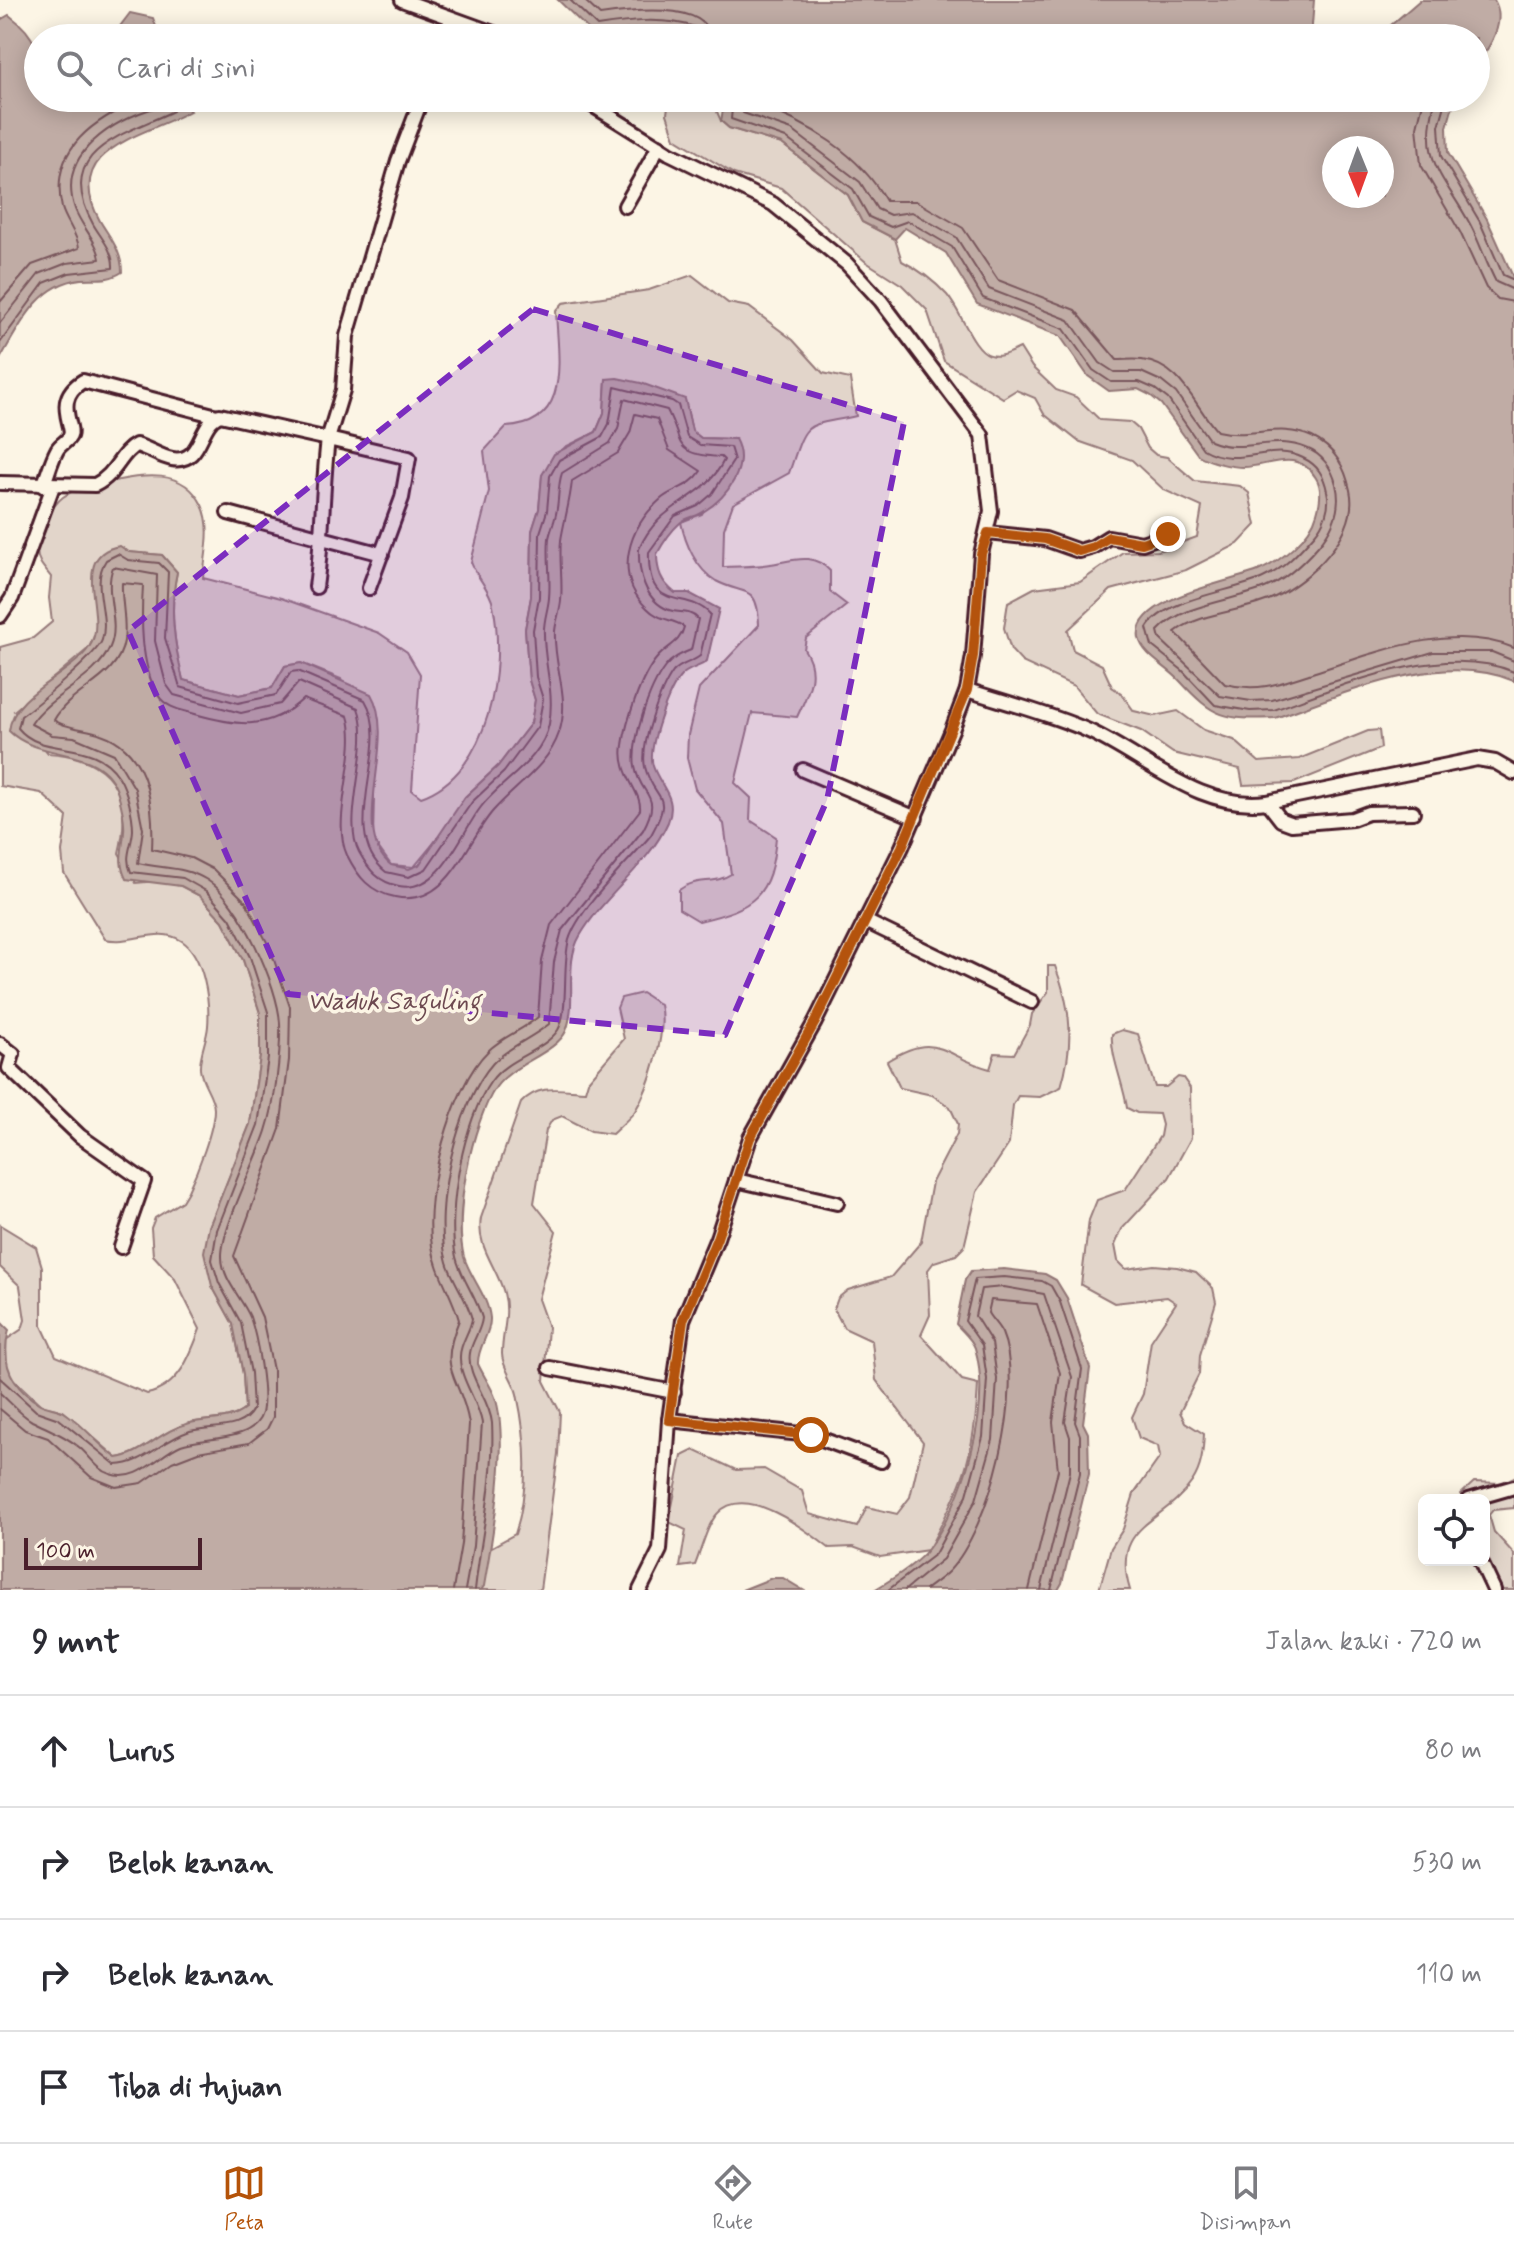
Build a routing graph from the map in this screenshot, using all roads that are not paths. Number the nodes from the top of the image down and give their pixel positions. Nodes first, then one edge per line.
1 (402, 0) edge
2 (451, 20) junction
3 (450, 24) edge
4 (463, 24) edge
5 (417, 112) edge
6 (604, 112) edge
7 (659, 146) junction
8 (625, 206) dead end
9 (217, 416) junction
10 (328, 439) junction
11 (0, 483) edge
12 (48, 486) junction
13 (228, 513) dead end
14 (988, 533) junction
15 (1168, 534) dead end
16 (323, 540) junction
17 (382, 554) junction
18 (316, 587) dead end
19 (369, 588) dead end
20 (0, 616) edge
21 (967, 690) junction
22 (803, 770) dead end
23 (1514, 773) edge
24 (1267, 802) junction
25 (1413, 812) dead end
26 (916, 818) junction
27 (865, 921) junction
28 (1032, 1002) dead end
29 (0, 1044) edge
30 (736, 1180) junction
31 (837, 1203) dead end
32 (121, 1247) dead end
33 (550, 1368) dead end
34 (674, 1392) junction
35 (669, 1420) junction
36 (881, 1461) dead end
37 (1514, 1487) edge
38 (1490, 1494) edge
39 (1483, 1566) edge
40 (640, 1590) edge
41 (1494, 1590) edge

1 - 2 street
2 - 3 street
2 - 4 street
5 - 10 street
6 - 7 street
7 - 8 street
7 - 14 street
9 - 10 street
9 - 12 street
9 - 12 street
10 - 16 street
10 - 17 street
11 - 12 street
12 - 20 street
13 - 16 street
14 - 15 street
14 - 21 street
16 - 17 street
16 - 18 street
17 - 19 street
21 - 24 street
21 - 26 street
22 - 26 street
23 - 24 street
24 - 25 street
26 - 27 street
27 - 28 street
27 - 30 street
29 - 32 street
30 - 31 street
30 - 34 street
33 - 34 street
34 - 35 street
35 - 36 street
35 - 40 street
37 - 38 street
39 - 41 street

